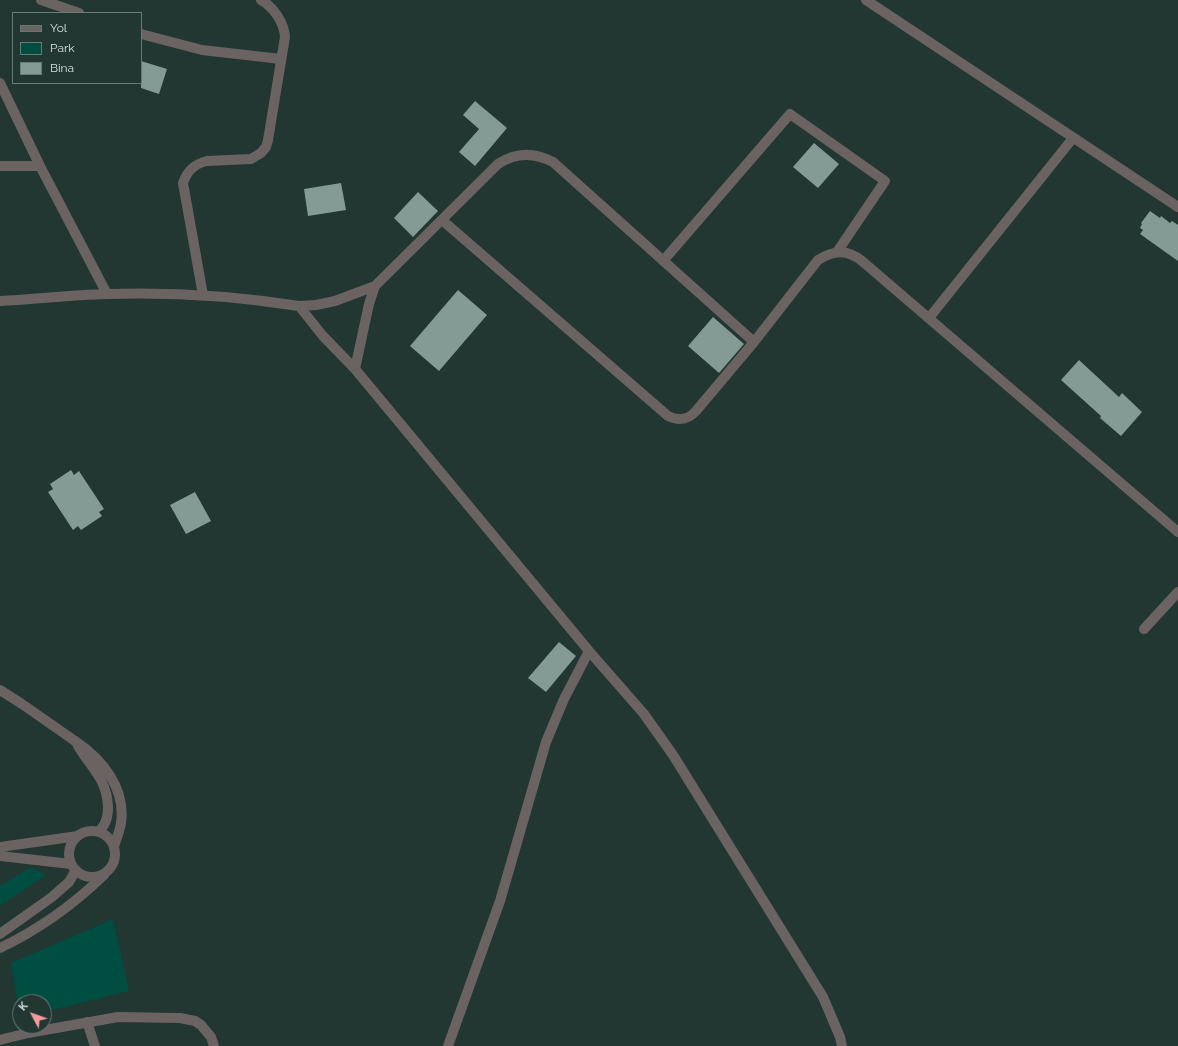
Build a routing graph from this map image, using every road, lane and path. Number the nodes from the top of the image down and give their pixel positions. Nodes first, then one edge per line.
1 (41, 0) edge
2 (261, 0) edge
3 (866, 0) edge
4 (76, 12) edge
5 (142, 34) edge
6 (281, 58) junction
7 (0, 83) edge
8 (1073, 138) junction
9 (0, 166) edge
10 (40, 166) junction
11 (1178, 207) edge
12 (442, 220) junction
13 (837, 252) junction
14 (663, 261) junction
15 (375, 286) junction
16 (107, 294) junction
17 (203, 295) junction
18 (0, 301) edge
19 (299, 306) junction
20 (929, 318) junction
21 (754, 342) junction
22 (354, 369) junction
23 (1178, 532) edge
24 (1178, 592) edge
25 (1144, 628) dead end
26 (589, 651) junction
27 (0, 690) edge
28 (75, 741) junction
29 (99, 832) junction
30 (78, 836) junction
31 (0, 846) edge
32 (114, 847) junction
33 (0, 856) edge
34 (73, 867) junction
35 (104, 874) junction
36 (0, 934) edge
37 (0, 948) edge
38 (87, 1022) junction
39 (0, 1040) edge
40 (95, 1046) edge
41 (214, 1046) edge
42 (448, 1046) edge
43 (842, 1046) edge

1 - 4 street
2 - 6 street
3 - 8 street
5 - 6 street
6 - 17 street
7 - 10 street
8 - 11 street
8 - 20 street
9 - 10 street
10 - 16 street
12 - 14 street
12 - 15 street
12 - 21 street
13 - 14 street
13 - 20 street
13 - 21 street
14 - 21 street
15 - 19 street
15 - 22 street
16 - 17 street
16 - 18 street
17 - 19 street
19 - 22 street
20 - 23 street
22 - 26 street
24 - 25 street
26 - 42 street
26 - 43 street
27 - 28 street
28 - 29 street
28 - 32 street
29 - 30 street
29 - 32 street
30 - 31 street
30 - 34 street
32 - 35 street
33 - 34 street
34 - 35 street
34 - 36 street
35 - 37 street
38 - 39 street
38 - 40 street
38 - 41 street

